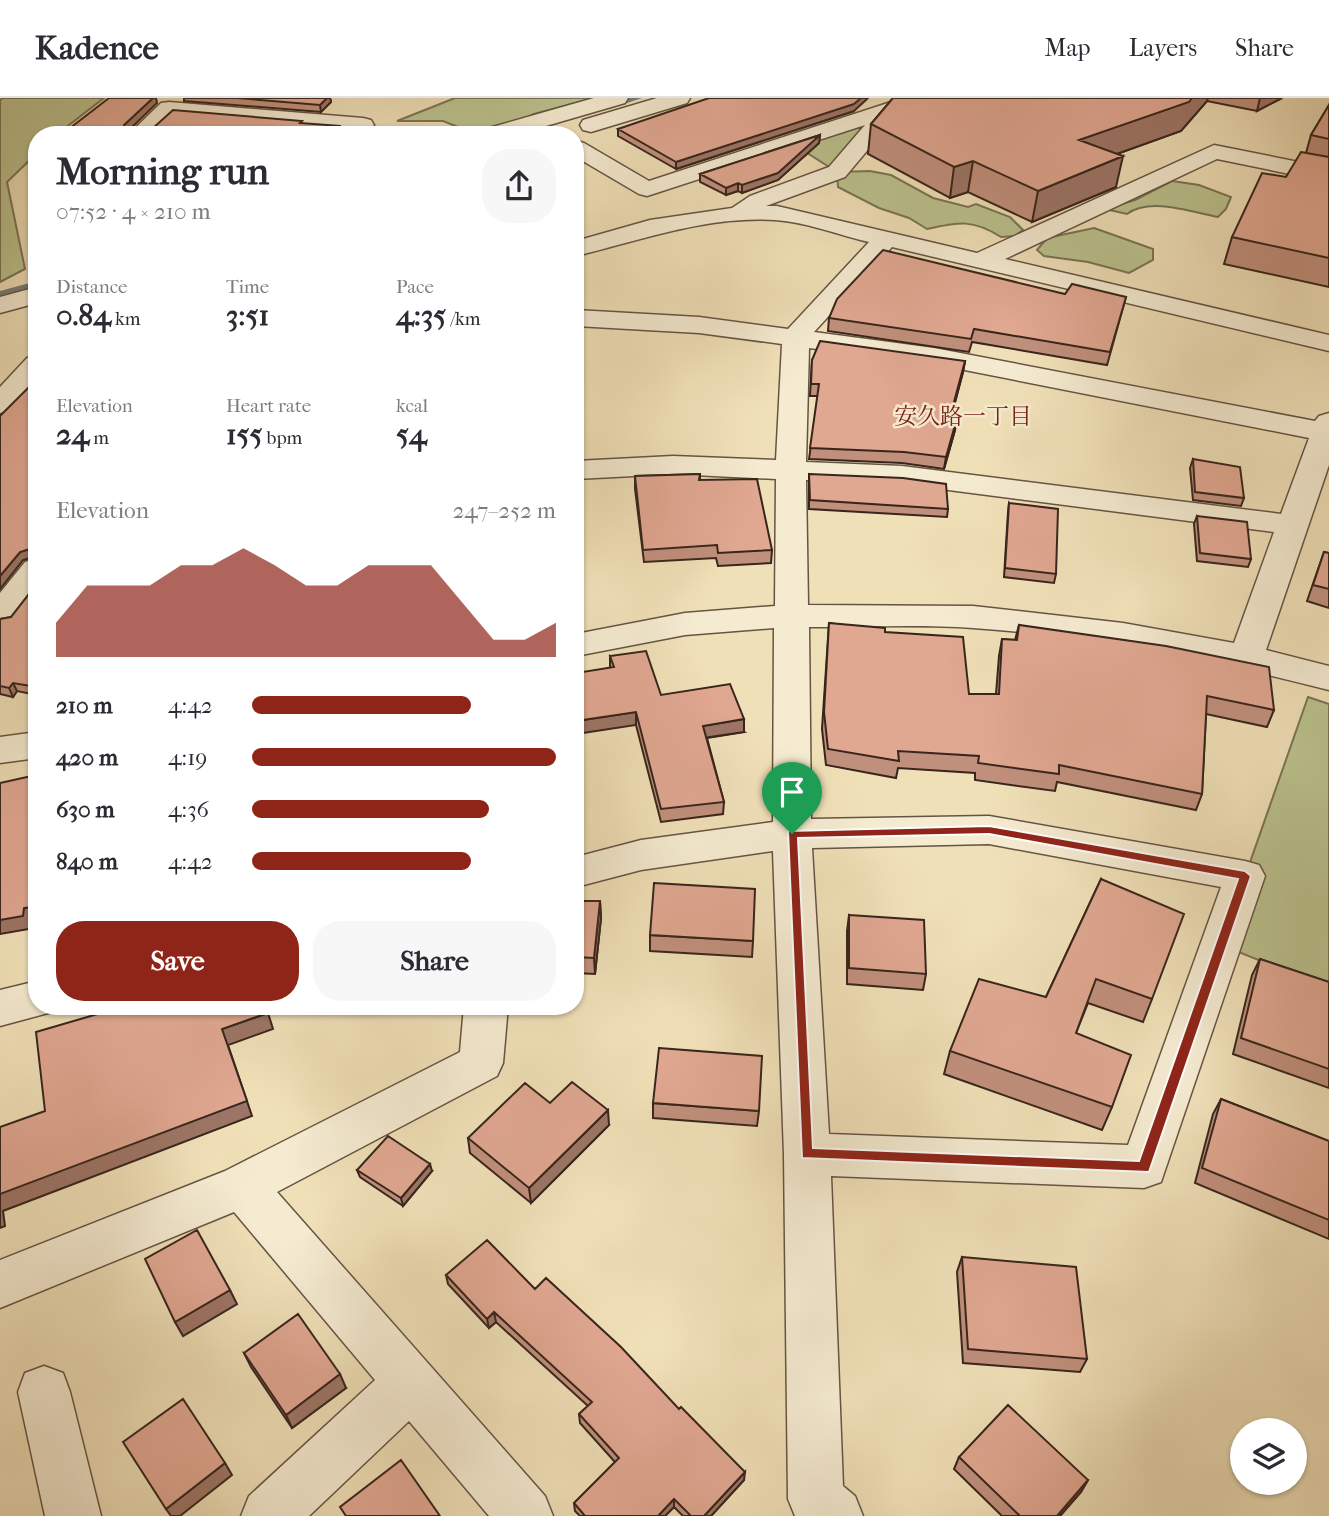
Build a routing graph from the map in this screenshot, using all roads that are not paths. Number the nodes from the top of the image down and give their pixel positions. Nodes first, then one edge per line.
1 (617, 98) edge
2 (679, 98) edge
3 (895, 103) edge
4 (632, 104) edge
5 (149, 126) edge
6 (362, 126) edge
7 (521, 126) edge
8 (580, 126) edge
9 (584, 153) edge
10 (1329, 175) edge
11 (735, 213) junction
12 (886, 239) junction
13 (584, 246) edge
14 (982, 260) junction
15 (28, 278) edge
16 (0, 286) edge
17 (28, 297) edge
18 (0, 305) edge
19 (584, 318) edge
20 (796, 336) junction
21 (1329, 343) edge
22 (28, 374) edge
23 (0, 404) edge
24 (1326, 427) edge
25 (791, 468) junction
26 (584, 470) edge
27 (1291, 525) junction
28 (28, 581) edge
29 (791, 616) junction
30 (0, 617) edge
31 (584, 643) edge
32 (1246, 657) junction
33 (1329, 678) edge
34 (28, 746) edge
35 (0, 750) edge
36 (792, 834) junction
37 (584, 870) edge
38 (28, 1001) edge
39 (0, 1008) edge
40 (485, 1015) edge
41 (807, 1154) junction
42 (242, 1186) junction
43 (0, 1284) edge
44 (411, 1383) junction
45 (44, 1392) dead end
46 (816, 1510) edge
47 (74, 1516) edge
48 (269, 1516) edge
49 (525, 1516) edge

1 - 7 street
2 - 4 street
3 - 9 street
3 - 11 street
4 - 8 street
5 - 6 street
10 - 14 street
11 - 12 street
11 - 13 street
12 - 14 street
12 - 20 street
14 - 21 street
15 - 16 street
17 - 18 street
19 - 20 street
20 - 24 street
20 - 25 street
22 - 23 street
24 - 27 street
25 - 26 street
25 - 27 street
25 - 29 street
27 - 32 street
28 - 30 street
29 - 31 street
29 - 32 street
29 - 36 street
32 - 33 street
34 - 35 street
36 - 37 street
36 - 41 street
36 - 41 street
38 - 39 street
40 - 42 street
41 - 46 street
42 - 43 street
42 - 44 street
44 - 48 street
44 - 49 street
45 - 47 street

